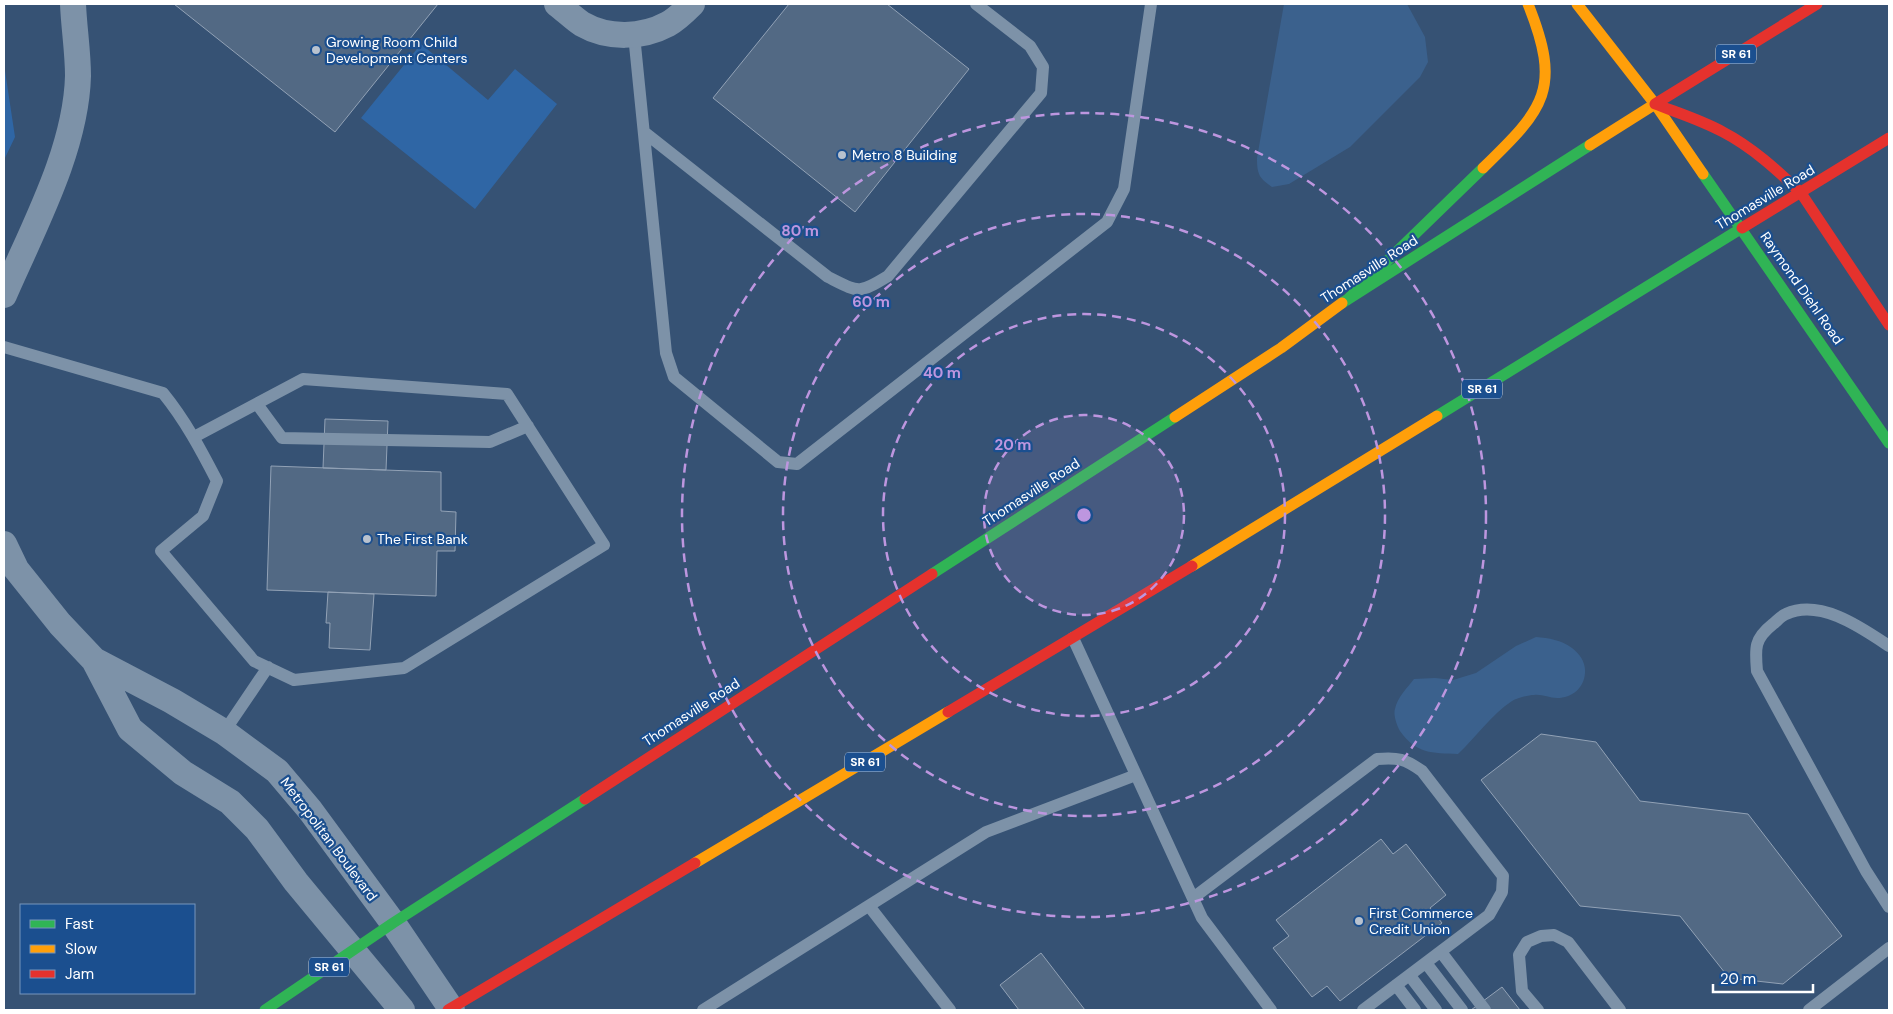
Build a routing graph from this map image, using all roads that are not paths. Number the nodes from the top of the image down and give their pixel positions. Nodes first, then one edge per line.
1 (73, 4) edge
2 (557, 4) edge
3 (692, 4) edge
4 (976, 4) edge
5 (1150, 4) edge
6 (1528, 4) edge
7 (1577, 4) edge
8 (1817, 4) edge
9 (634, 35) junction
10 (1655, 104) junction
11 (644, 132) junction
12 (1889, 138) edge
13 (1801, 193) junction
14 (1742, 228) junction
15 (4, 296) edge
16 (1347, 300) junction
17 (1889, 325) edge
18 (4, 347) edge
19 (256, 404) junction
20 (528, 426) junction
21 (194, 437) junction
22 (1889, 443) edge
23 (4, 544) edge
24 (1074, 638) junction
25 (1889, 646) edge
26 (94, 660) junction
27 (268, 668) junction
28 (224, 732) junction
29 (1136, 775) junction
30 (1193, 898) junction
31 (869, 906) junction
32 (1889, 907) edge
33 (393, 923) junction
34 (1889, 948) edge
35 (353, 950) junction
36 (1441, 952) junction
37 (1426, 963) junction
38 (1410, 976) junction
39 (1396, 985) junction
40 (265, 1010) edge
41 (402, 1010) edge
42 (451, 1010) edge
43 (703, 1010) edge
44 (950, 1010) edge
45 (1270, 1010) edge
46 (1363, 1010) edge
47 (1415, 1010) edge
48 (1436, 1010) edge
49 (1462, 1010) edge
50 (1485, 1010) edge
51 (1538, 1010) edge
52 (1620, 1010) edge
53 (1809, 1010) edge

1 - 15 street
2 - 9 street
3 - 9 street
4 - 11 lane
5 - 11 lane
6 - 16 main road
7 - 10 main road, Raymond Diehl Road
8 - 10 main road, Thomasville Road / SR 61
9 - 11 lane
10 - 13 main road
10 - 14 main road, Raymond Diehl Road
10 - 16 main road, Thomasville Road / SR 61
12 - 13 main road, Thomasville Road / SR 61
13 - 14 main road, Thomasville Road / SR 61
13 - 17 main road
14 - 22 main road, Raymond Diehl Road
14 - 24 main road, Thomasville Road / SR 61
16 - 33 main road, Thomasville Road / SR 61
18 - 21 lane
19 - 20 lane
19 - 20 lane
19 - 21 lane
20 - 27 lane
21 - 27 lane
23 - 26 street, Metropolitan Boulevard
24 - 29 lane
24 - 42 main road, Thomasville Road / SR 61
25 - 32 lane
26 - 28 street, Metropolitan Boulevard
26 - 35 street, Metropolitan Boulevard
27 - 28 lane
28 - 33 street, Metropolitan Boulevard
29 - 30 lane
29 - 31 lane
30 - 36 lane
30 - 45 lane
31 - 43 lane
31 - 44 lane
33 - 35 main road, Thomasville Road / SR 61
33 - 42 street, Metropolitan Boulevard
34 - 53 lane
35 - 40 main road, Thomasville Road / SR 61
35 - 41 street, Metropolitan Boulevard
36 - 37 lane
36 - 50 lane
37 - 38 lane
37 - 49 lane
38 - 39 lane
38 - 48 lane
39 - 46 lane
39 - 47 lane
51 - 52 lane

